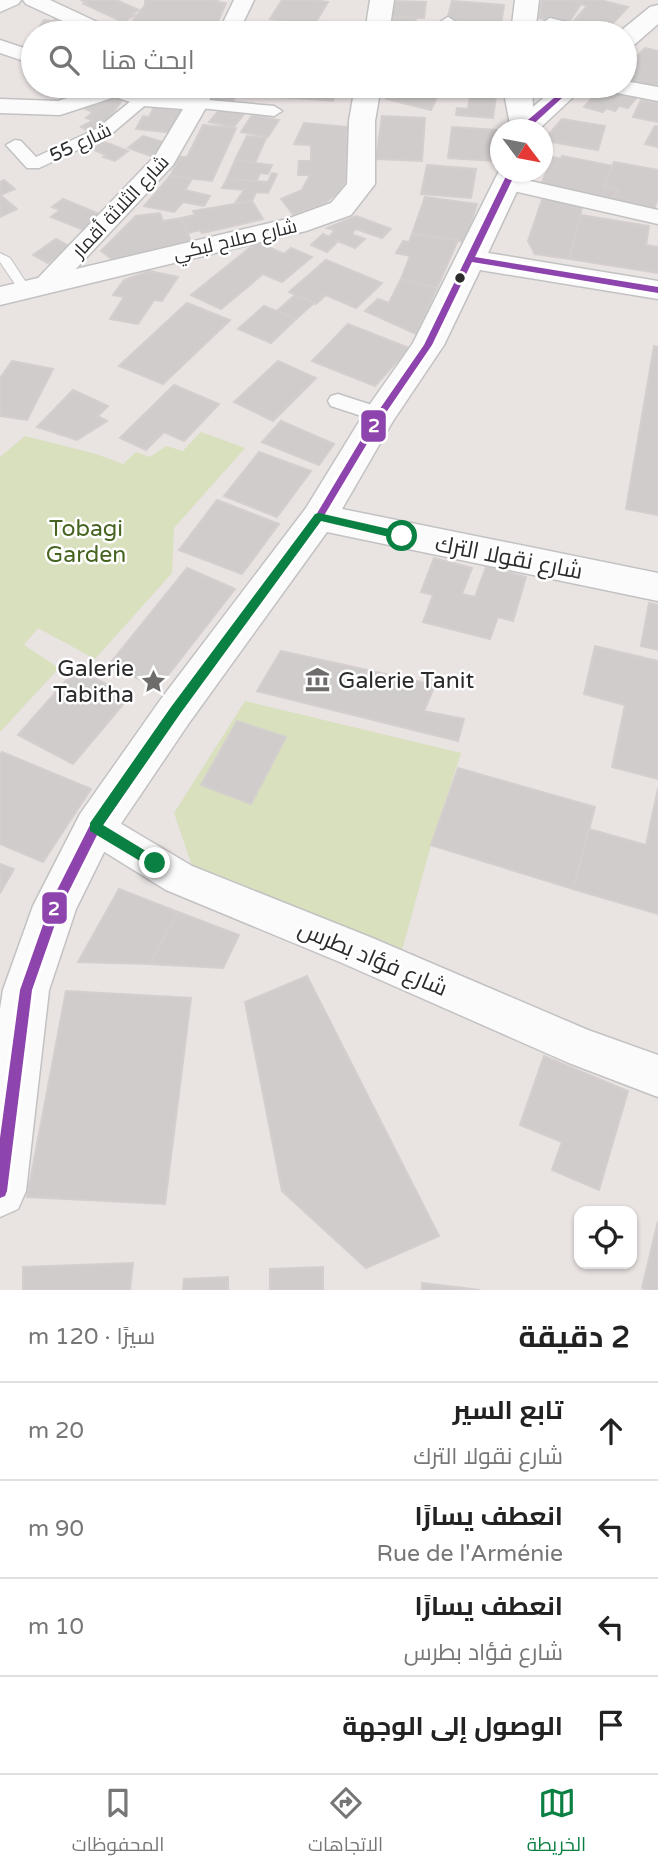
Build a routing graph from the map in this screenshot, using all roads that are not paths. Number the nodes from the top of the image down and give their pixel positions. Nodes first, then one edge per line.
1 (10, 0) edge
2 (33, 0) edge
3 (244, 0) edge
4 (382, 0) edge
5 (527, 0) edge
6 (0, 6) edge
7 (655, 18) edge
8 (79, 21) edge
9 (234, 21) edge
10 (379, 21) edge
11 (524, 21) edge
12 (637, 31) edge
13 (0, 46) edge
14 (21, 54) edge
15 (637, 90) edge
16 (658, 94) edge
17 (84, 98) edge
18 (158, 98) edge
19 (199, 98) edge
20 (215, 98) edge
21 (366, 98) edge
22 (520, 98) edge
23 (525, 98) edge
24 (557, 98) edge
25 (143, 99) joint
26 (550, 104) junction
27 (0, 106) edge
28 (274, 111) dead end
29 (524, 119) edge
30 (534, 119) edge
31 (15, 145) dead end
32 (508, 182) edge
33 (528, 182) edge
34 (658, 217) edge
35 (0, 257) edge
36 (470, 259) junction
37 (24, 290) edge
38 (658, 290) edge
39 (338, 401) dead end
40 (380, 415) junction
41 (319, 517) junction
42 (658, 587) edge
43 (94, 827) junction
44 (658, 1076) edge
45 (0, 1191) edge

1 - 6 street
2 - 8 street
3 - 9 street
4 - 10 street
5 - 11 street
7 - 12 street
13 - 14 street
15 - 16 street
17 - 27 street
18 - 25 street
19 - 37 street, شارع الثلاثة أقمار
20 - 28 street
21 - 37 street, شارع صلاح لبكي
22 - 29 street
23 - 26 street
24 - 26 street
25 - 31 street, شارع 55
26 - 30 street
32 - 36 street
33 - 34 street
35 - 37 lane
36 - 38 street
36 - 40 street
39 - 40 street
40 - 41 street
41 - 42 street, شارع نقولا الترك
41 - 43 street
43 - 44 street, شارع فؤاد بطرس
43 - 45 street

